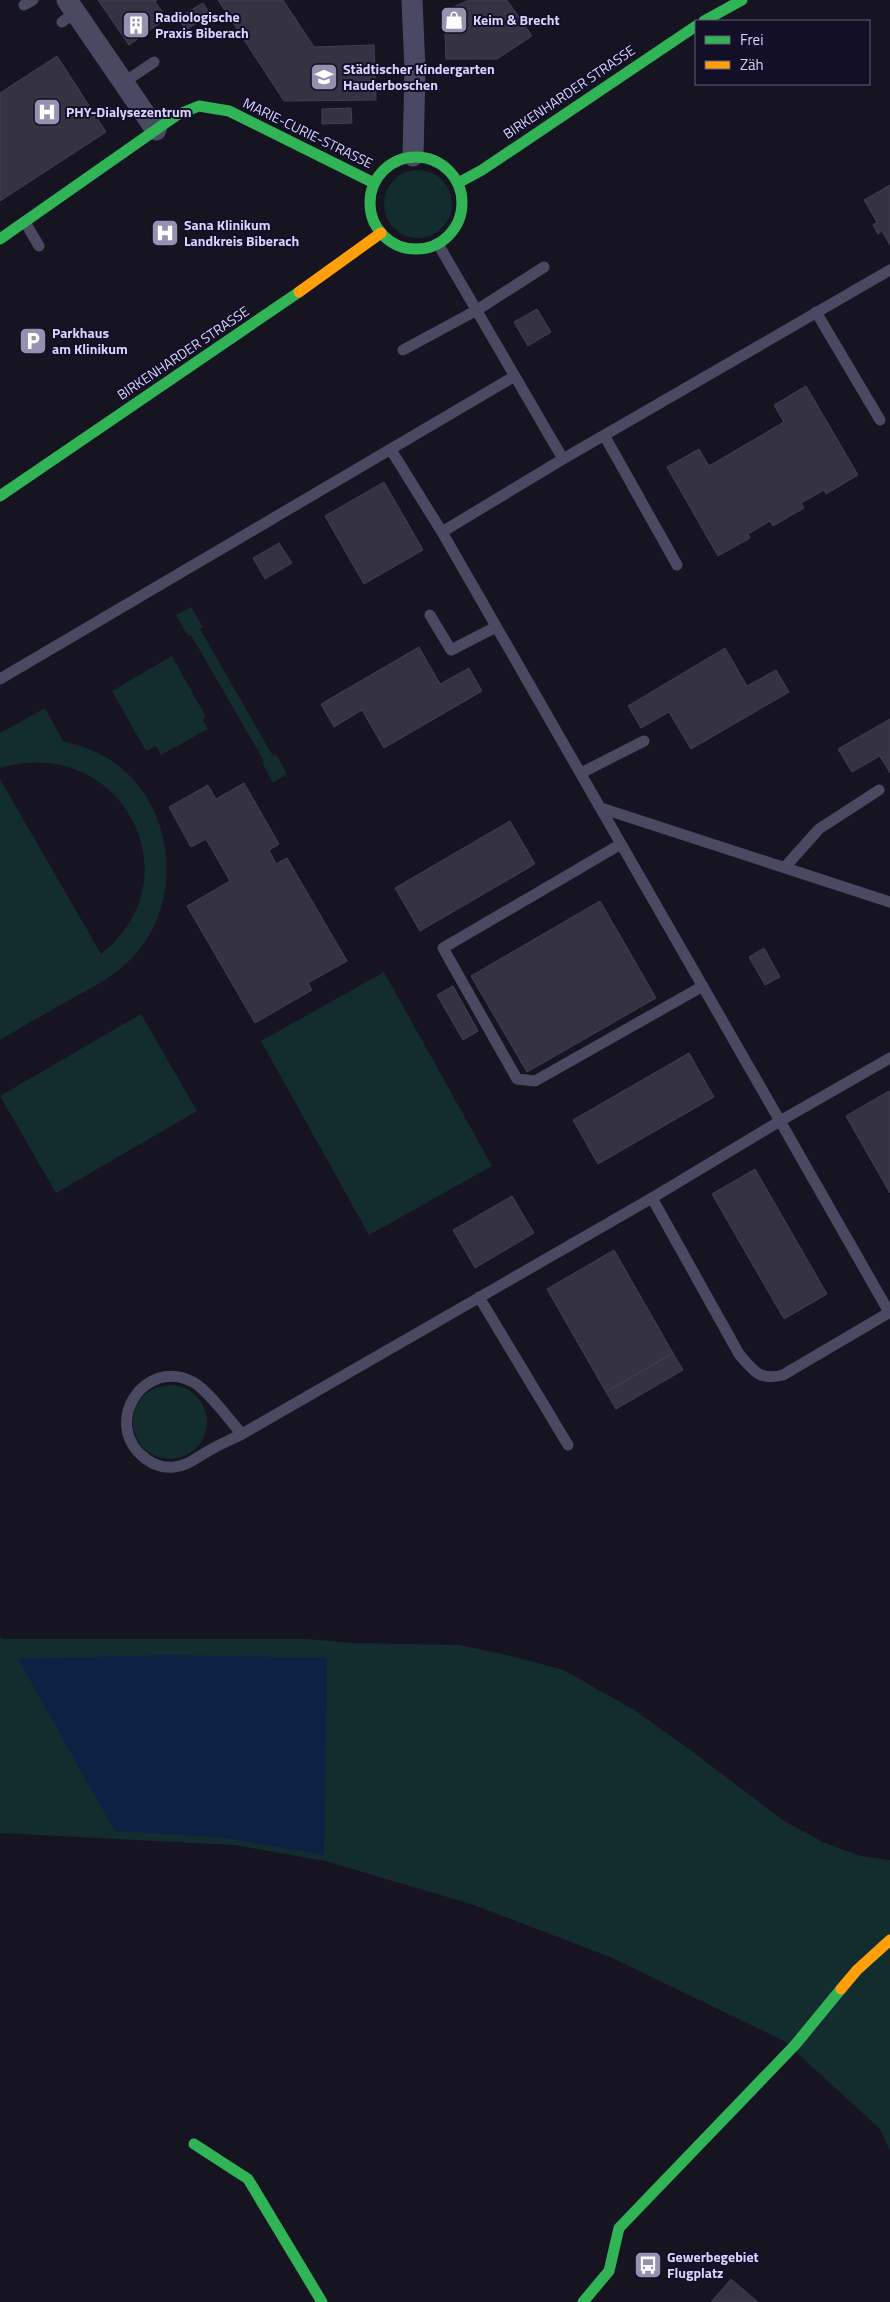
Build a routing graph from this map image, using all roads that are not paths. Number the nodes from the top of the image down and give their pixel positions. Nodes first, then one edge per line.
1 (412, 0) edge
2 (742, 0) edge
3 (68, 11) edge
4 (706, 20) edge
5 (695, 27) edge
6 (154, 62) dead end
7 (123, 83) junction
8 (156, 130) junction
9 (413, 156) junction
10 (374, 183) junction
11 (458, 183) junction
12 (25, 222) junction
13 (381, 233) junction
14 (0, 239) edge
15 (438, 244) junction
16 (39, 246) dead end
17 (544, 267) dead end
18 (890, 270) edge
19 (477, 310) junction
20 (816, 312) junction
21 (403, 350) dead end
22 (515, 376) junction
23 (880, 420) dead end
24 (604, 436) junction
25 (391, 450) junction
26 (563, 459) junction
27 (0, 496) edge
28 (442, 532) junction
29 (677, 565) dead end
30 (430, 615) dead end
31 (496, 626) junction
32 (0, 679) edge
33 (644, 740) dead end
34 (580, 773) junction
35 (879, 790) dead end
36 (601, 808) junction
37 (622, 844) junction
38 (785, 867) junction
39 (890, 902) edge
40 (703, 986) junction
41 (890, 1058) edge
42 (780, 1121) junction
43 (652, 1198) junction
44 (479, 1297) junction
45 (890, 1312) edge
46 (242, 1434) junction
47 (568, 1445) dead end
48 (890, 1940) edge
49 (194, 2144) dead end
50 (322, 2302) edge
51 (583, 2302) edge

1 - 9 street
2 - 4 street
3 - 7 street
5 - 11 street, BIRKENHARDER STRASSE
6 - 7 lane
7 - 8 street
8 - 10 street, MARIE-CURIE-STRASSE
8 - 12 street, MARIE-CURIE-STRASSE
9 - 10 street
9 - 11 street
10 - 13 street
11 - 15 street
12 - 14 street, MARIE-CURIE-STRASSE
12 - 16 lane
13 - 15 street
13 - 27 street, BIRKENHARDER STRASSE
15 - 19 lane
17 - 19 lane
18 - 20 lane
19 - 21 lane
19 - 22 lane
20 - 23 lane
20 - 24 lane
22 - 25 lane
22 - 26 lane
24 - 26 lane
24 - 29 lane
25 - 28 lane
25 - 32 lane
26 - 28 lane
28 - 31 lane
30 - 31 lane
31 - 34 lane
33 - 34 lane
34 - 36 lane
35 - 38 lane
36 - 37 lane
36 - 38 lane
37 - 40 lane
37 - 40 lane
38 - 39 lane
40 - 42 lane
41 - 42 lane
42 - 43 lane
42 - 45 lane
43 - 44 lane
43 - 45 lane
44 - 46 lane
44 - 47 lane
46 - 46 lane
48 - 51 street
49 - 50 street

